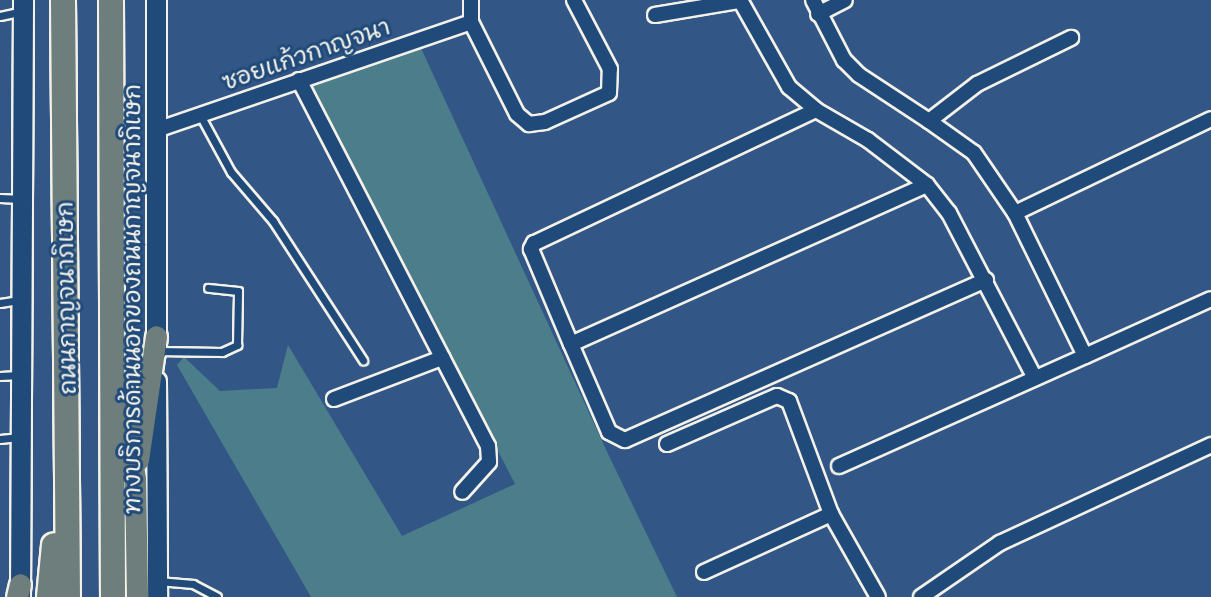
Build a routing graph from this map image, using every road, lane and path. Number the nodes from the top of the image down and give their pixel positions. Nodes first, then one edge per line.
1 (63, 0) edge
2 (111, 0) edge
3 (156, 0) edge
4 (471, 0) edge
5 (574, 0) edge
6 (813, 0) edge
7 (845, 0) edge
8 (740, 1) edge
9 (23, 5) edge
10 (655, 15) dead end
11 (818, 15) junction
12 (0, 16) edge
13 (471, 22) junction
14 (1071, 38) dead end
15 (299, 80) junction
16 (816, 110) junction
17 (199, 115) junction
18 (1211, 120) edge
19 (929, 121) junction
20 (156, 130) junction
21 (927, 185) junction
22 (0, 198) edge
23 (22, 200) junction
24 (1015, 213) junction
25 (986, 280) junction
26 (208, 288) dead end
27 (1211, 299) edge
28 (20, 300) junction
29 (0, 303) edge
30 (111, 335) junction
31 (156, 344) junction
32 (572, 344) junction
33 (1085, 356) junction
34 (442, 358) junction
35 (363, 360) dead end
36 (10, 375) edge
37 (1035, 378) junction
38 (334, 399) dead end
39 (9, 438) edge
40 (667, 444) dead end
41 (1211, 445) edge
42 (68, 460) junction
43 (839, 466) dead end
44 (135, 479) junction
45 (462, 492) dead end
46 (831, 514) junction
47 (704, 572) dead end
48 (157, 589) edge
49 (19, 592) edge
50 (49, 597) edge
51 (68, 597) edge
52 (113, 597) edge
53 (137, 597) edge
54 (217, 597) edge
55 (878, 597) edge
56 (921, 597) edge

1 - 42 highway, ถนนกาญจนาภิเษก
2 - 30 highway, ถนนกาญจนาภิเษก
3 - 20 main road, ทางบริการด้านนอกของถนนกาญจนาภิเษก
4 - 13 street
5 - 13 street
6 - 11 street
7 - 11 street
8 - 10 street
8 - 16 street
9 - 12 lane
9 - 23 main road
11 - 19 street
13 - 15 street, ซอยแก้วกาญจนา
14 - 19 street
15 - 17 street, ซอยแก้วกาญจนา
15 - 34 street
16 - 21 street
16 - 32 street
17 - 20 street, ซอยแก้วกาญจนา
17 - 35 lane
18 - 24 street
19 - 24 street
20 - 31 main road, ทางบริการด้านนอกของถนนกาญจนาภิเษก
21 - 25 street
21 - 32 street
22 - 23 lane
23 - 28 main road
24 - 33 street
25 - 32 street
25 - 37 street
26 - 31 lane
27 - 33 street
28 - 29 lane
28 - 36 main road
30 - 44 main road
30 - 52 highway, ถนนกาญจนาภิเษก
31 - 44 main road
31 - 48 main road, ทางบริการด้านนอกของถนนกาญจนาภิเษก
33 - 37 street
34 - 38 street
34 - 45 street
36 - 39 main road
37 - 43 street
39 - 49 main road
40 - 46 street
41 - 56 street
42 - 50 highway
42 - 51 highway, ถนนกาญจนาภิเษก
44 - 53 main road
46 - 47 street
46 - 55 street
48 - 54 lane

